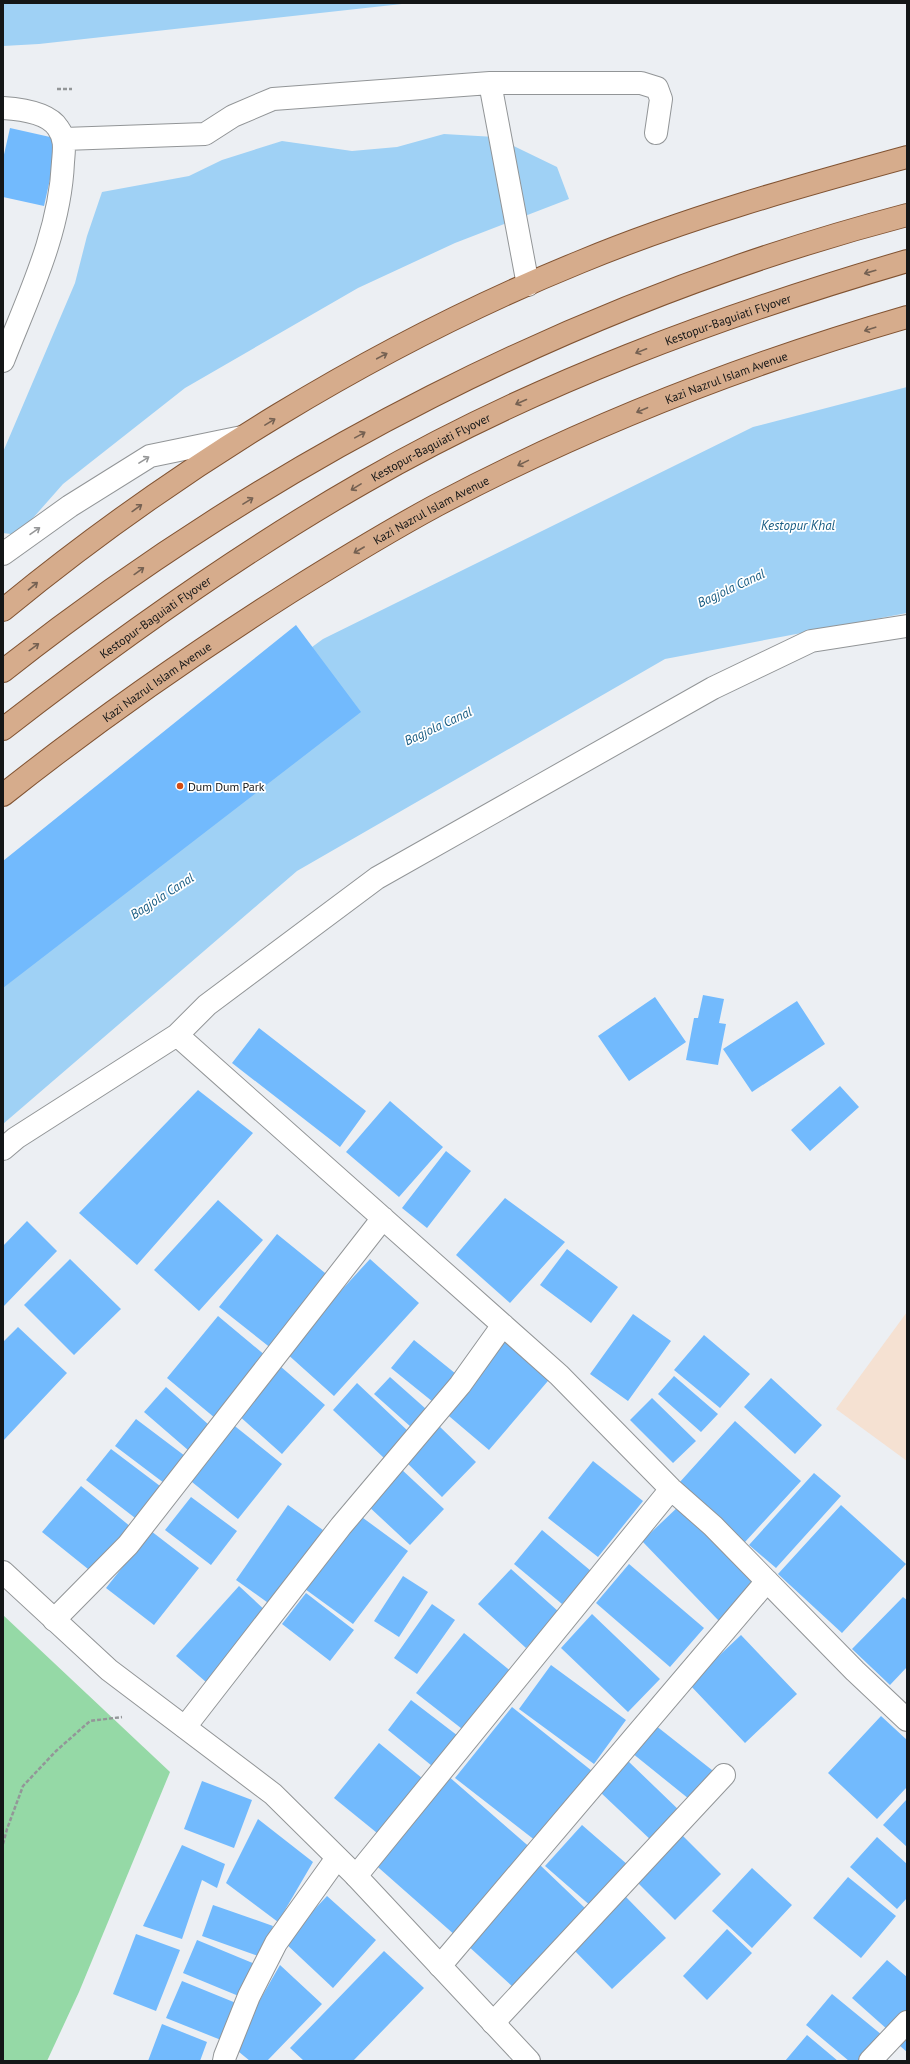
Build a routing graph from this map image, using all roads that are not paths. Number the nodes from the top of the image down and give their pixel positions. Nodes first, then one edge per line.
1 (490, 83) junction
2 (3, 108) edge
3 (656, 133) dead end
4 (64, 139) junction
5 (907, 157) edge
6 (907, 215) edge
7 (907, 261) edge
8 (528, 285) junction
9 (907, 318) edge
10 (3, 361) edge
11 (246, 436) junction
12 (3, 554) edge
13 (3, 610) edge
14 (907, 626) edge
15 (3, 671) edge
16 (3, 729) edge
17 (3, 795) edge
18 (177, 1034) junction
19 (3, 1149) edge
20 (383, 1218) junction
21 (503, 1325) junction
22 (671, 1489) junction
23 (3, 1572) edge
24 (767, 1581) junction
25 (54, 1620) junction
26 (907, 1720) edge
27 (184, 1727) junction
28 (724, 1775) dead end
29 (337, 1858) junction
30 (356, 1876) junction
31 (440, 1966) junction
32 (907, 2022) edge
33 (493, 2023) junction
34 (224, 2061) edge
35 (528, 2061) edge
36 (870, 2061) edge

1 - 3 street
1 - 4 street
1 - 8 street
2 - 4 street
4 - 10 street
5 - 8 main road
15 -> 6 main road
7 -> 16 main road, Kestopur-Baguiati Flyover
11 -> 8 main road
9 -> 17 main road, Kazi Nazrul Islam Avenue
12 -> 11 street
13 -> 11 main road
14 - 18 street
18 - 19 street
18 - 20 street
20 - 21 street
20 - 25 street
21 - 22 street
21 - 27 street
22 - 24 street
22 - 30 street
23 - 25 street
24 - 26 street
24 - 31 street
25 - 27 street
27 - 29 street
28 - 33 street
29 - 30 street
29 - 34 street
30 - 31 street
31 - 33 street
32 - 36 street
33 - 35 street

